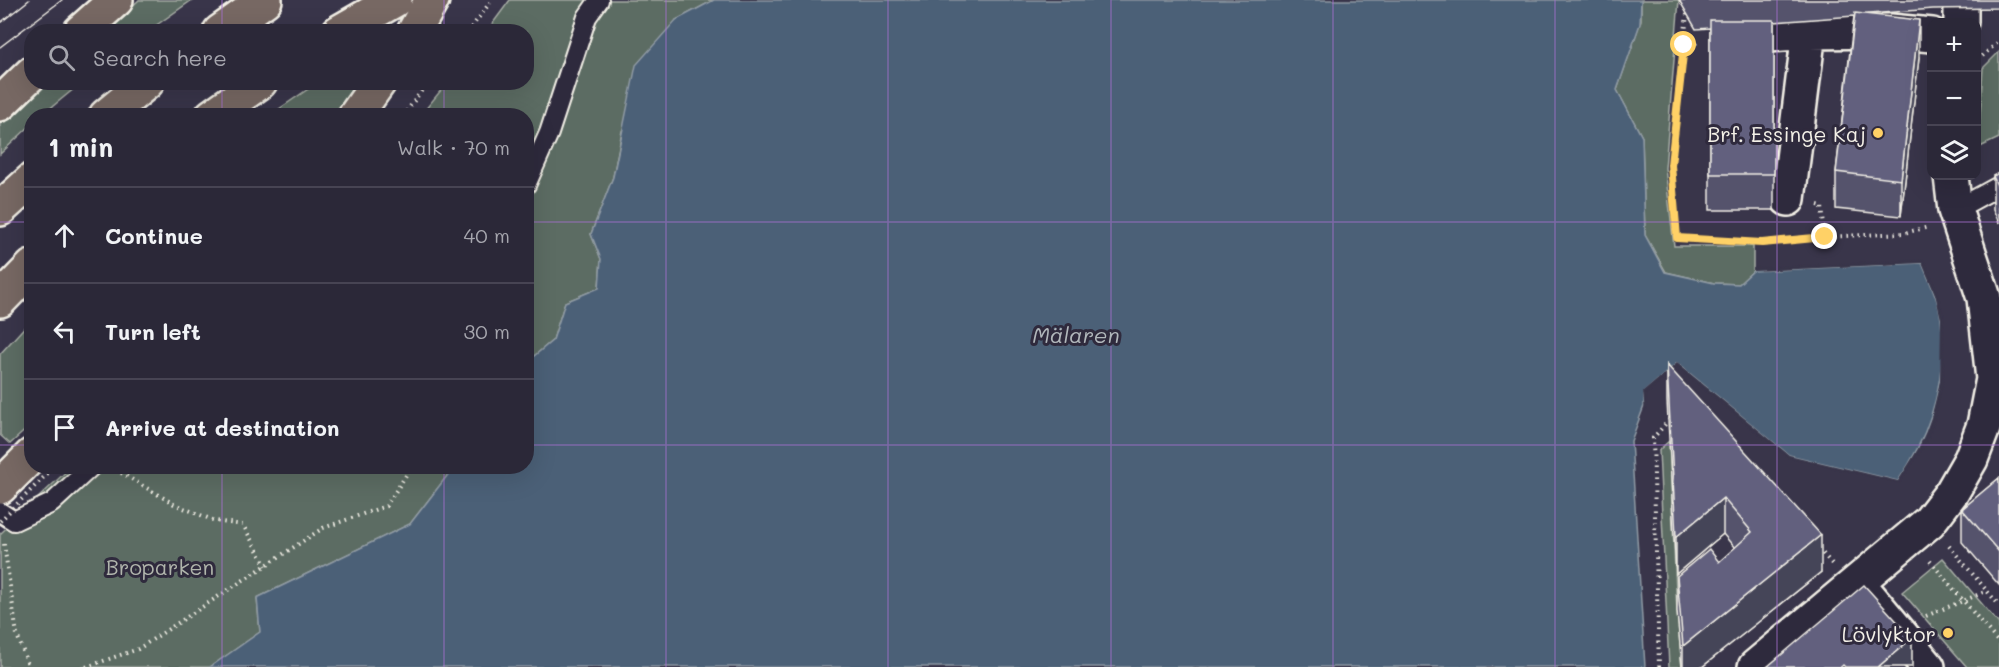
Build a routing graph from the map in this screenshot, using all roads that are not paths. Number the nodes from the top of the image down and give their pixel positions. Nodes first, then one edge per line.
1 (116, 0) edge
2 (265, 0) edge
3 (395, 0) edge
4 (432, 0) edge
5 (598, 0) edge
6 (89, 24) edge
7 (231, 24) edge
8 (353, 24) edge
9 (418, 24) edge
10 (1809, 32) junction
11 (1927, 35) edge
12 (1729, 38) edge
13 (24, 81) edge
14 (137, 90) edge
15 (249, 90) edge
16 (373, 90) edge
17 (0, 104) edge
18 (116, 108) edge
19 (223, 108) edge
20 (361, 108) edge
21 (534, 167) edge
22 (1951, 180) edge
23 (1999, 186) edge
24 (24, 187) edge
25 (1788, 199) dead end
26 (0, 209) edge
27 (1947, 217) junction
28 (24, 275) edge
29 (0, 300) edge
30 (1996, 379) edge
31 (24, 463) edge
32 (83, 474) edge
33 (0, 487) edge
34 (5, 518) edge
35 (1848, 577) junction
36 (1755, 667) edge
37 (1928, 667) edge

1 - 6 highway
2 - 7 highway
3 - 8 highway
4 - 9 highway
5 - 21 lane
10 - 11 street
10 - 12 street
10 - 25 street
13 - 17 highway
14 - 18 highway
15 - 19 highway
16 - 20 highway
22 - 27 street
23 - 27 lane
24 - 26 highway
27 - 30 street
28 - 29 highway
30 - 35 street
31 - 33 highway
32 - 34 lane
35 - 36 street
35 - 37 street

